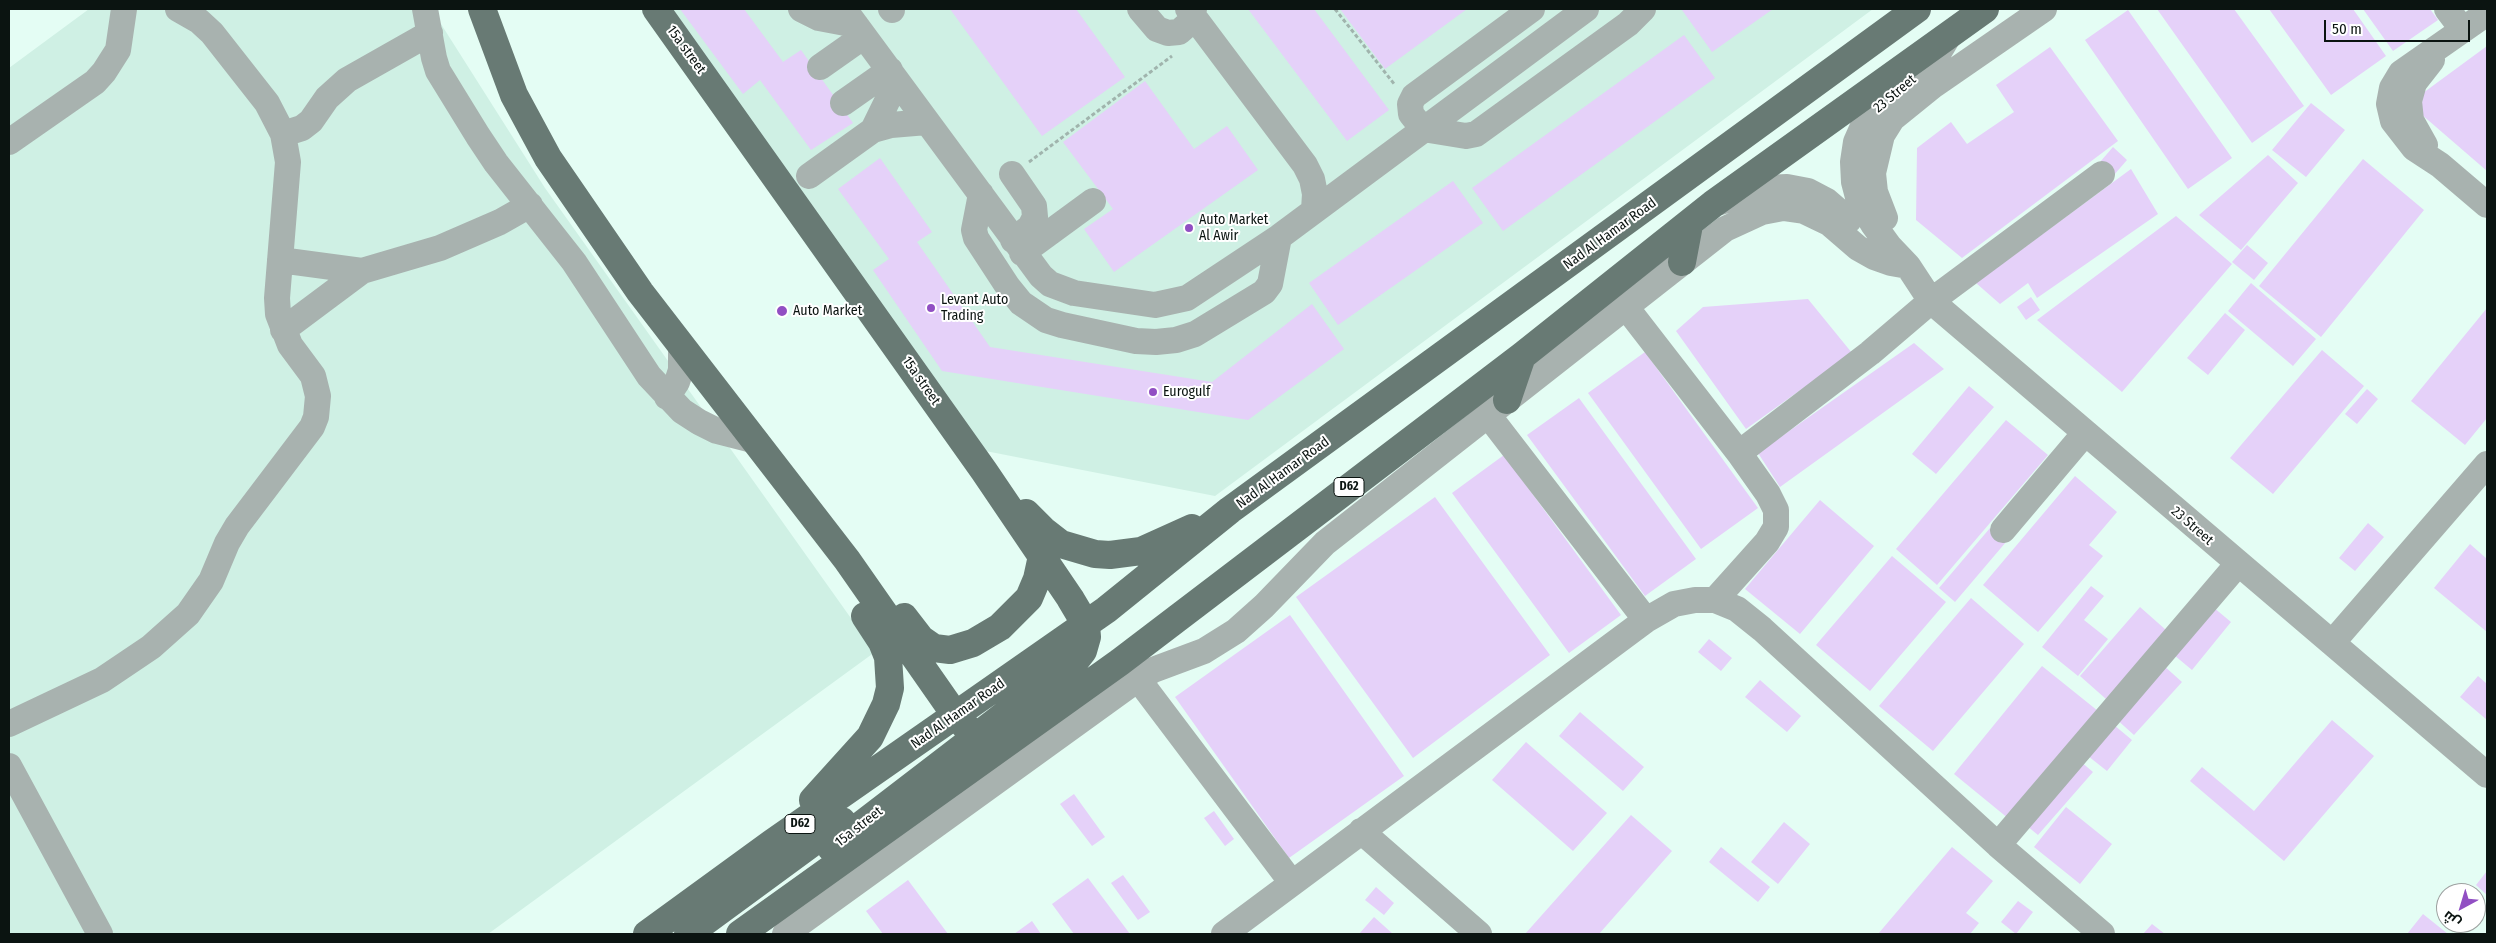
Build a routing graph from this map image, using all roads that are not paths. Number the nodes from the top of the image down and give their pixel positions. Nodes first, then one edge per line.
1 (124, 9) edge
2 (178, 9) edge
3 (482, 9) edge
4 (656, 9) edge
5 (801, 9) edge
6 (1140, 9) edge
7 (1532, 9) edge
8 (1586, 9) edge
9 (1643, 9) edge
10 (1917, 9) edge
11 (1985, 9) edge
12 (2044, 9) edge
13 (2447, 9) edge
14 (1192, 11) edge
15 (2487, 13) edge
16 (427, 21) edge
17 (855, 23) edge
18 (1951, 32) junction
19 (2454, 37) junction
20 (820, 67) dead end
21 (894, 76) junction
22 (843, 103) dead end
23 (927, 122) junction
24 (1423, 129) junction
25 (873, 130) junction
26 (283, 134) junction
27 (9, 142) edge
28 (1012, 174) road end
29 (2102, 174) dead end
30 (809, 176) dead end
31 (981, 194) junction
32 (1093, 201) dead end
33 (1713, 204) junction
34 (530, 205) junction
35 (2487, 206) edge
36 (1314, 210) junction
37 (1689, 225) junction
38 (1279, 237) junction
39 (1018, 247) junction
40 (280, 260) junction
41 (1682, 262) junction
42 (1908, 266) junction
43 (362, 270) junction
44 (1931, 301) junction
45 (1626, 306) junction
46 (283, 330) junction
47 (680, 345) junction
48 (1522, 356) junction
49 (667, 397) junction
50 (1497, 407) junction
51 (1352, 424) junction
52 (2085, 433) junction
53 (756, 441) junction
54 (1738, 453) junction
55 (2487, 464) edge
56 (984, 471) junction
57 (1230, 510) junction
58 (2003, 530) dead end
59 (1042, 556) junction
60 (847, 560) junction
61 (2237, 564) junction
62 (1715, 600) junction
63 (1646, 620) junction
64 (1086, 625) junction
65 (2332, 644) junction
66 (1129, 670) junction
67 (956, 716) junction
68 (10, 722) edge
69 (978, 735) junction
70 (1006, 744) junction
71 (907, 749) junction
72 (9, 766) edge
73 (2487, 775) edge
74 (1361, 831) junction
75 (772, 843) junction
76 (1998, 845) junction
77 (1292, 883) junction
78 (745, 931) edge
79 (100, 934) edge
80 (646, 934) edge
81 (688, 934) edge
82 (785, 934) edge
83 (1224, 934) edge
84 (1479, 934) edge
85 (2102, 934) edge

1 - 27 street
2 - 26 street
3 - 47 main road
4 - 56 main road, 15a street
5 - 17 street
6 - 14 street
7 - 24 street
8 - 24 street
9 - 24 street
10 - 51 main road, Nad Al Hamar Road / D62
11 - 18 main road, D62
12 - 42 street
13 - 19 street
14 - 36 street
15 - 19 street
16 - 26 street
16 - 34 street
17 - 20 street
17 - 21 street
18 - 33 main road, D62
18 - 42 street, 23 Street
19 - 35 street
21 - 22 street
21 - 23 street
21 - 25 street
23 - 25 street
23 - 31 street
24 - 36 street
25 - 30 street
26 - 40 street
28 - 39 street
29 - 44 street
31 - 38 street
31 - 39 street
32 - 39 street
33 - 37 main road, D62
33 - 42 street, 23 Street
34 - 43 street
34 - 49 street
36 - 38 street
37 - 41 main road
37 - 48 main road, D62
38 - 39 street
40 - 43 street
40 - 46 street
41 - 42 street
41 - 45 street
42 - 44 street, 23 Street
43 - 46 street
44 - 52 street, 23 Street
44 - 54 street
45 - 50 street
45 - 54 street
46 - 68 street
47 - 49 street
47 - 53 main road
48 - 50 main road
48 - 66 main road, D62
49 - 53 street
50 - 63 street
50 - 66 street
51 - 57 main road, Nad Al Hamar Road / D62
51 - 66 main road
52 - 58 street
52 - 61 street, 23 Street
53 - 60 main road
54 - 62 street
55 - 65 street
56 - 57 main road
56 - 59 main road, 15a street
57 - 64 main road, Nad Al Hamar Road / D62
59 - 60 main road
59 - 64 main road, 15a street
60 - 67 main road
60 - 75 main road
61 - 65 street, 23 Street
61 - 76 street
62 - 63 street
62 - 76 street
63 - 74 street
64 - 67 main road, Nad Al Hamar Road / D62
64 - 69 main road, 15a street
65 - 73 street, 23 Street
66 - 70 main road, D62
66 - 77 street
66 - 82 street
67 - 69 main road
67 - 71 main road, Nad Al Hamar Road / D62
69 - 70 main road
69 - 78 main road, 15a street
70 - 78 main road, D62
71 - 75 main road, Nad Al Hamar Road / D62
71 - 81 main road
72 - 79 street
74 - 77 street
74 - 84 street
75 - 80 main road, Nad Al Hamar Road / D62
76 - 85 street
77 - 83 street

